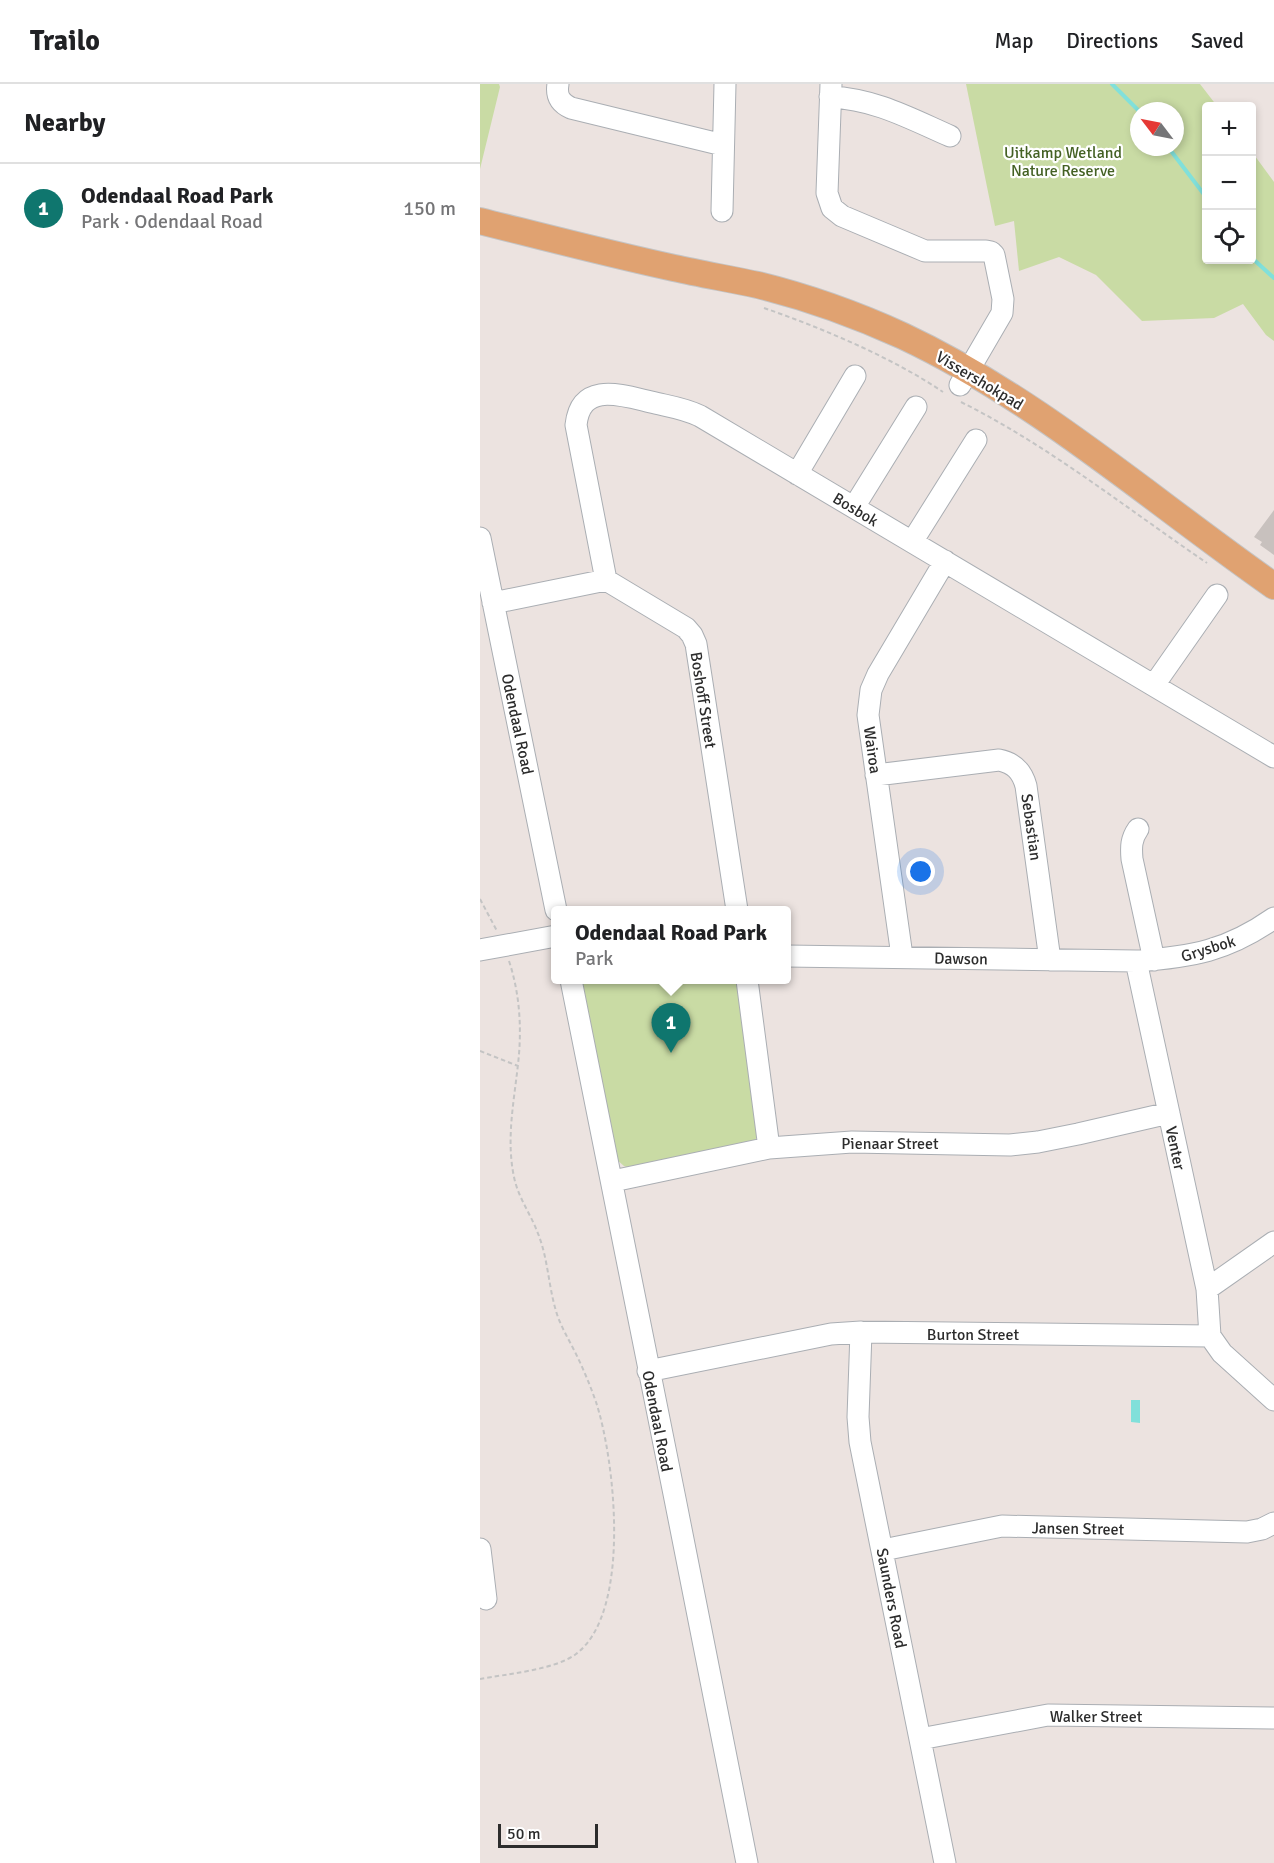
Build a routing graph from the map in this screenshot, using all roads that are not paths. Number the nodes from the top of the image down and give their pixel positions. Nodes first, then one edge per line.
1 (558, 84) edge
2 (725, 84) edge
3 (830, 90) edge
4 (950, 136) dead end
5 (723, 145) junction
6 (722, 211) dead end
7 (480, 221) edge
8 (855, 376) dead end
9 (959, 388) junction
10 (916, 407) dead end
11 (976, 440) dead end
12 (797, 474) junction
13 (854, 507) junction
14 (480, 538) edge
15 (912, 542) junction
16 (945, 561) junction
17 (606, 580) junction
18 (1274, 586) edge
19 (1217, 595) dead end
20 (493, 603) junction
21 (1154, 686) junction
22 (1274, 757) edge
23 (876, 775) junction
24 (1138, 829) dead end
25 (555, 906) edge
26 (736, 906) edge
27 (1272, 923) edge
28 (551, 937) edge
29 (480, 950) edge
30 (791, 956) edge
31 (902, 956) junction
32 (1050, 960) junction
33 (1145, 960) junction
34 (572, 984) edge
35 (748, 984) edge
36 (1168, 1113) junction
37 (769, 1148) junction
38 (613, 1181) junction
39 (1274, 1242) edge
40 (1207, 1289) junction
41 (861, 1332) junction
42 (1210, 1336) junction
43 (648, 1371) junction
44 (1274, 1400) edge
45 (1274, 1523) edge
46 (480, 1549) edge
47 (883, 1550) junction
48 (486, 1599) dead end
49 (1274, 1718) edge
50 (920, 1739) junction
51 (747, 1863) edge
52 (945, 1863) edge

1 - 5 street
2 - 5 street
3 - 4 street
3 - 9 street
5 - 6 street
7 - 9 main road, Vissershokpad
8 - 12 street
9 - 18 main road, Vissershokpad
10 - 13 street
11 - 15 street
12 - 13 street, Bosbok
12 - 17 street, Bosbok
13 - 15 street, Bosbok
14 - 20 street, Odendaal Road
15 - 16 street, Bosbok
16 - 21 street, Bosbok
16 - 23 street, Wairoa
17 - 20 street
17 - 26 street, Boshoff Street
19 - 21 street
20 - 25 street, Odendaal Road
21 - 22 street, Bosbok
23 - 31 street, Wairoa
23 - 32 street, Sebastian
24 - 33 street, Venter
27 - 33 street, Grysbok
28 - 29 street
30 - 31 street, Dawson
31 - 32 street, Dawson
32 - 33 street, Dawson
33 - 36 street, Venter
34 - 38 street, Odendaal Road
35 - 37 street
36 - 37 street, Pienaar Street
36 - 40 street, Venter
37 - 38 street, Pienaar Street
38 - 43 street, Odendaal Road
39 - 40 street
40 - 42 street, Venter
41 - 42 street, Burton Street
41 - 43 street, Burton Street
41 - 47 street, Saunders Road
42 - 44 street
43 - 51 street, Odendaal Road
45 - 47 street, Jansen Street
46 - 48 street
47 - 50 street, Saunders Road
49 - 50 street, Walker Street
50 - 52 street, Saunders Road

